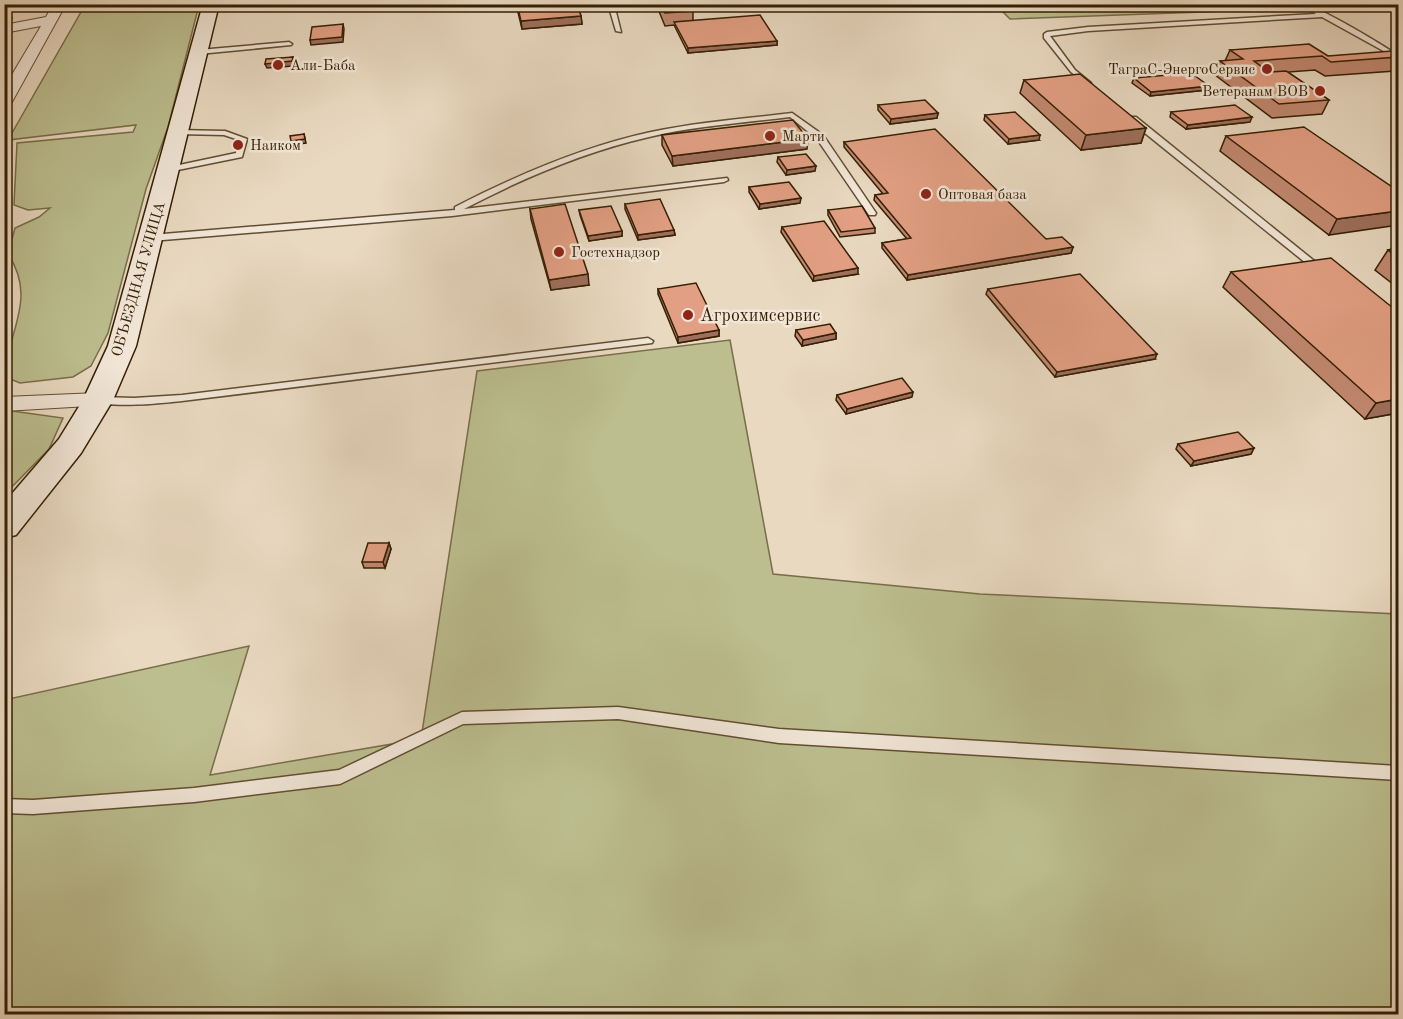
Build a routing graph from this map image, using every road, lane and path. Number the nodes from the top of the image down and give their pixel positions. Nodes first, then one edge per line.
1 (60, 4) edge
2 (211, 4) edge
3 (611, 4) edge
4 (709, 4) edge
5 (1303, 4) edge
6 (702, 5) edge
7 (1324, 15) junction
8 (51, 20) junction
9 (4, 29) edge
10 (620, 31) dead end
11 (289, 44) dead end
12 (199, 52) junction
13 (1398, 57) edge
14 (1101, 93) edge
15 (4, 102) edge
16 (1129, 116) edge
17 (178, 132) junction
18 (168, 170) junction
19 (724, 180) dead end
20 (452, 213) junction
21 (872, 213) dead end
22 (151, 238) junction
23 (1324, 273) edge
24 (648, 341) dead end
25 (98, 400) junction
26 (4, 404) edge
27 (4, 526) edge
28 (1398, 773) edge
29 (4, 806) edge

1 - 8 street
2 - 12 main road, ОБЪЕЗДНАЯ УЛИЦА
3 - 10 lane
4 - 6 lane
5 - 7 lane
7 - 13 lane
7 - 14 lane
8 - 9 street
8 - 15 street
11 - 12 lane
12 - 17 main road, ОБЪЕЗДНАЯ УЛИЦА
16 - 23 lane
17 - 18 main road, ОБЪЕЗДНАЯ УЛИЦА
17 - 18 lane
18 - 22 main road, ОБЪЕЗДНАЯ УЛИЦА
19 - 20 lane
20 - 21 lane
20 - 22 lane
22 - 25 main road, ОБЪЕЗДНАЯ УЛИЦА
24 - 25 lane
25 - 26 street
25 - 27 main road, ОБЪЕЗДНАЯ УЛИЦА
28 - 29 lane

